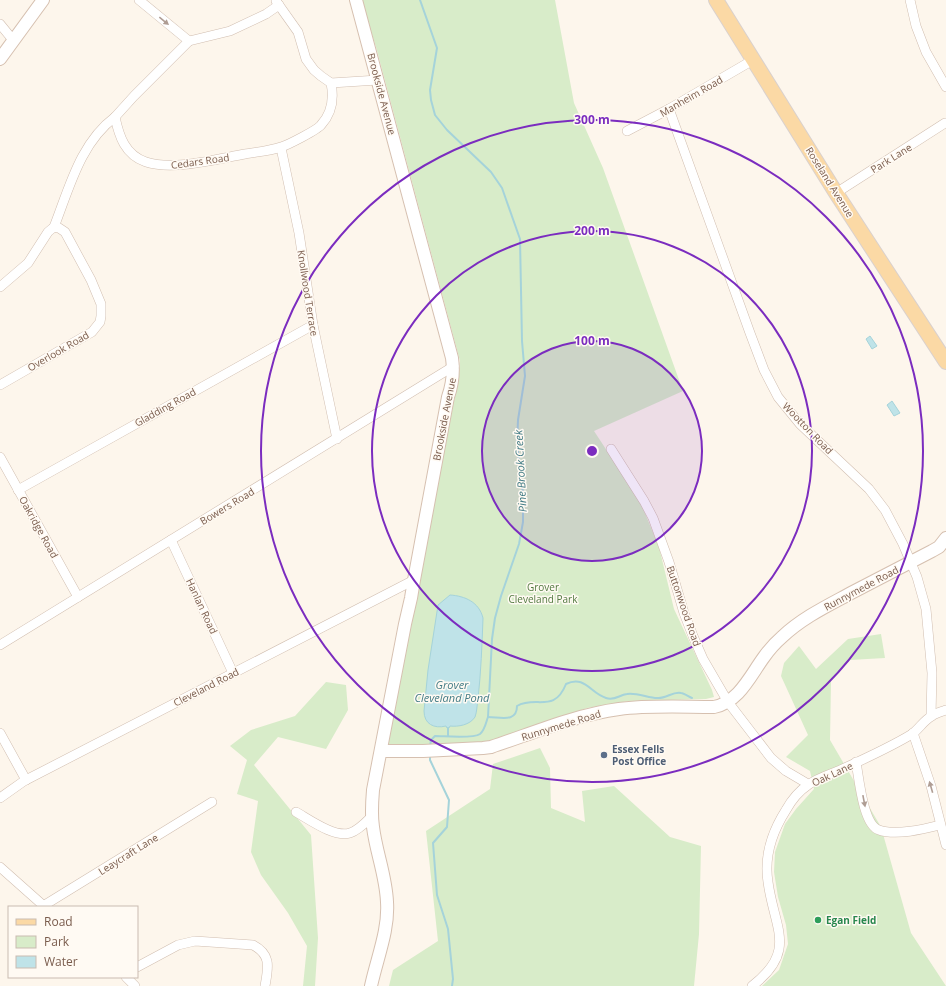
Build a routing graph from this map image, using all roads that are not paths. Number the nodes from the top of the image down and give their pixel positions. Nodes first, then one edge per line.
1 (43, 0) edge
2 (139, 0) edge
3 (356, 0) edge
4 (716, 0) edge
5 (910, 0) edge
6 (277, 2) edge
7 (0, 24) edge
8 (13, 40) junction
9 (189, 41) junction
10 (0, 59) edge
11 (753, 60) junction
12 (378, 80) junction
13 (331, 83) junction
14 (946, 87) edge
15 (669, 109) junction
16 (946, 114) edge
17 (115, 117) junction
18 (946, 124) edge
19 (627, 131) dead end
20 (281, 148) junction
21 (836, 193) junction
22 (54, 227) junction
23 (0, 287) edge
24 (313, 324) junction
25 (946, 362) edge
26 (454, 366) junction
27 (0, 385) edge
28 (337, 439) junction
29 (611, 450) dead end
30 (0, 457) edge
31 (18, 490) junction
32 (171, 540) junction
33 (944, 544) edge
34 (911, 562) junction
35 (414, 580) junction
36 (78, 597) junction
37 (0, 645) edge
38 (232, 673) junction
39 (728, 702) junction
40 (946, 710) edge
41 (931, 716) junction
42 (0, 733) edge
43 (913, 733) junction
44 (381, 750) junction
45 (856, 762) junction
46 (26, 780) junction
47 (808, 784) junction
48 (0, 798) edge
49 (212, 802) dead end
50 (296, 812) dead end
51 (372, 816) junction
52 (940, 825) junction
53 (946, 845) edge
54 (0, 867) edge
55 (44, 906) edge
56 (138, 966) edge
57 (127, 978) edge
58 (135, 986) edge
59 (265, 986) edge
60 (372, 986) edge
61 (752, 986) edge

1 - 8 street
2 -> 9 street
3 - 12 street, Brookside Avenue
4 - 11 main road, Roseland Avenue
5 - 14 street
6 - 9 street
6 - 13 street
7 - 8 street
8 - 10 street
9 - 17 street
11 - 15 street, Manheim Road
11 - 21 main road, Roseland Avenue
12 - 13 street
12 - 26 street, Brookside Avenue
13 - 20 street, Cedars Road
15 - 19 street, Manheim Road
15 - 34 street, Wootton Road
16 - 18 street
17 - 20 street, Cedars Road
17 - 22 street
18 - 21 street, Park Lane
20 - 24 street, Knollwood Terrace
21 - 25 main road, Roseland Avenue
22 - 23 street
22 - 27 street, Overlook Road
24 - 28 street, Knollwood Terrace
24 - 31 street, Gladding Road
26 - 28 street, Bowers Road
26 - 35 street, Brookside Avenue
28 - 32 street, Bowers Road
29 - 39 street, Buttonwood Road
30 - 31 street, Oakridge Road
31 - 36 street, Oakridge Road
32 - 36 street, Bowers Road
32 - 38 street, Hanlan Road
33 - 34 street, Runnymede Road
34 - 39 street, Runnymede Road
34 - 41 street, Wootton Road
35 - 38 street, Cleveland Road
35 - 44 street, Brookside Avenue
36 - 37 street, Bowers Road
38 - 46 street, Cleveland Road
39 - 44 street, Runnymede Road
39 - 47 street, Buttonwood Road
40 - 41 street, Oak Lane
41 - 43 street, Oak Lane
42 - 46 street
43 - 45 street, Oak Lane
52 -> 43 street
44 - 51 street
45 - 47 street, Oak Lane
45 -> 52 street
46 - 48 street, Cleveland Road
47 - 61 street, Oak Lane
49 - 55 street, Leaycraft Lane
50 - 51 street
51 - 60 street
52 - 53 street
54 - 55 street
56 - 59 street
57 - 58 street

